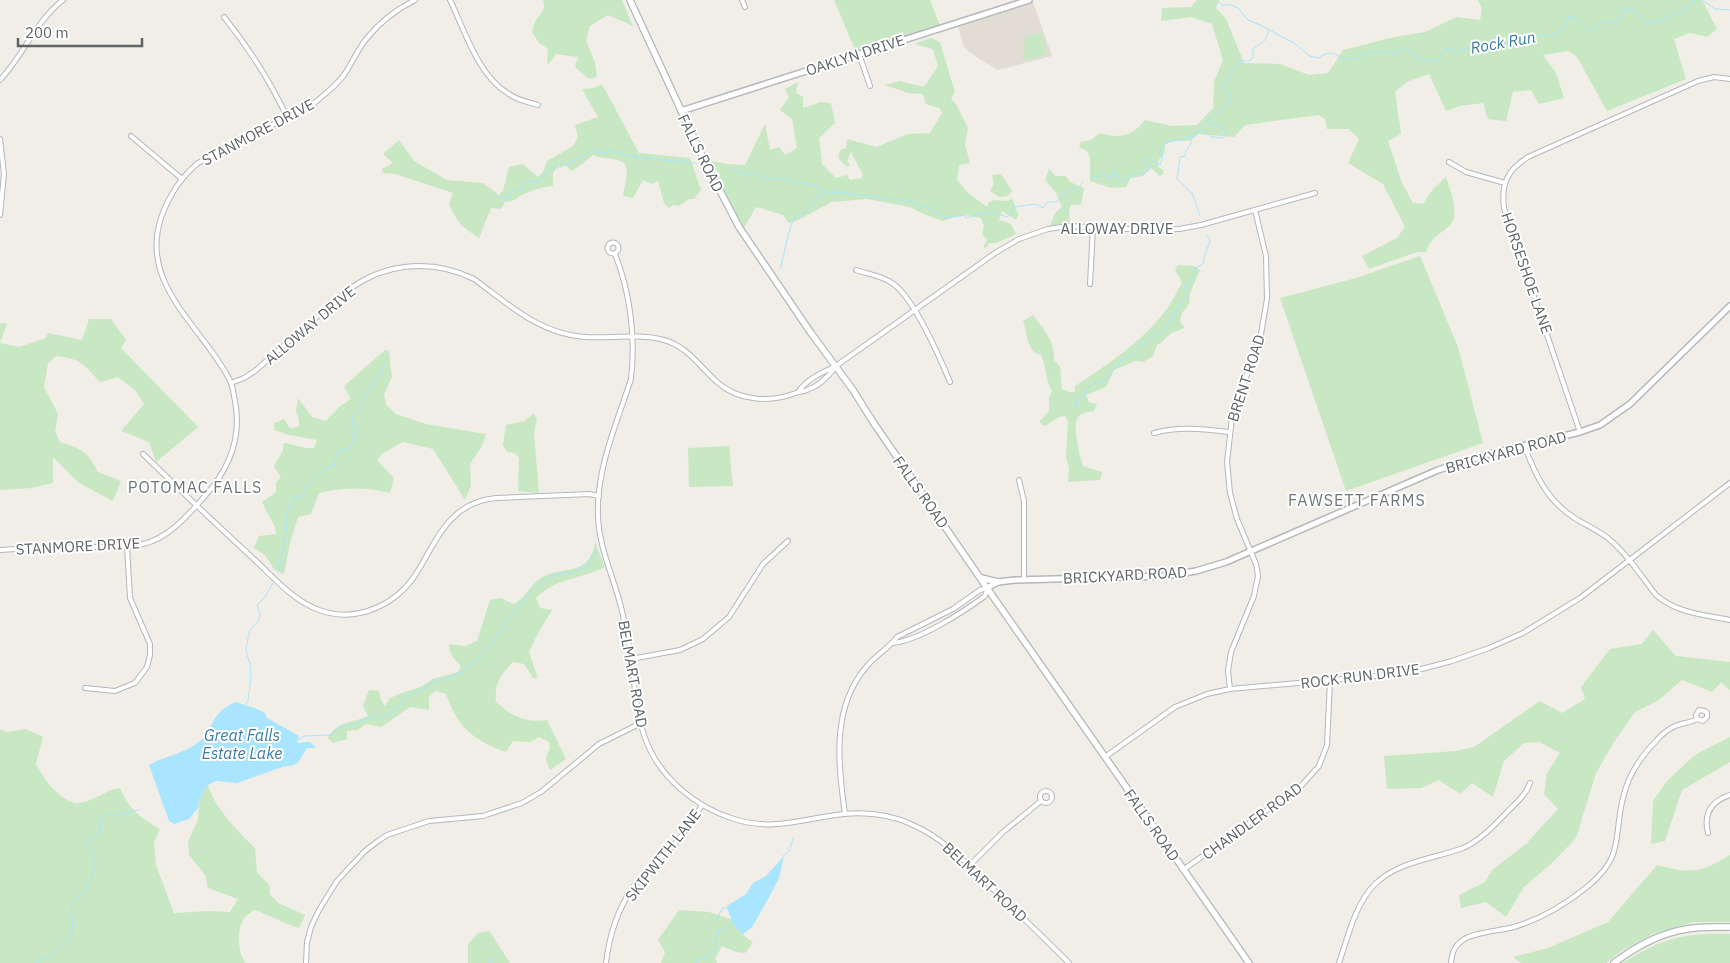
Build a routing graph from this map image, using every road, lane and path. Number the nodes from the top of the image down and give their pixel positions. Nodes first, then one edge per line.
1 (62, 0) edge
2 (416, 0) edge
3 (450, 0) edge
4 (630, 0) edge
5 (742, 0) edge
6 (1029, 0) edge
7 (745, 7) dead end
8 (224, 17) dead end
9 (859, 54) junction
10 (1730, 79) edge
11 (0, 80) edge
12 (870, 86) dead end
13 (538, 105) dead end
14 (681, 111) junction
15 (287, 117) junction
16 (131, 136) dead end
17 (0, 139) edge
18 (1449, 162) dead end
19 (182, 179) junction
20 (1505, 183) junction
21 (1315, 192) dead end
22 (1255, 210) junction
23 (0, 215) edge
24 (1093, 227) junction
25 (615, 254) dead end
26 (856, 270) dead end
27 (1090, 284) dead end
28 (1729, 309) edge
29 (916, 310) junction
30 (633, 337) junction
31 (836, 366) junction
32 (950, 382) dead end
33 (231, 383) junction
34 (799, 391) junction
35 (1229, 432) junction
36 (1580, 432) junction
37 (1154, 433) dead end
38 (1524, 445) junction
39 (143, 454) dead end
40 (1019, 480) dead end
41 (1730, 483) edge
42 (599, 496) junction
43 (196, 506) junction
44 (788, 541) dead end
45 (127, 546) junction
46 (0, 550) edge
47 (1250, 552) junction
48 (1630, 560) junction
49 (980, 578) junction
50 (1024, 579) junction
51 (998, 582) junction
52 (987, 588) junction
53 (1730, 620) edge
54 (892, 643) junction
55 (631, 659) junction
56 (1330, 681) junction
57 (85, 688) dead end
58 (1230, 689) junction
59 (1697, 719) dead end
60 (641, 723) junction
61 (1105, 757) junction
62 (1530, 783) dead end
63 (1730, 795) edge
64 (1041, 801) dead end
65 (702, 805) junction
66 (845, 814) junction
67 (1708, 833) dead end
68 (969, 866) junction
69 (1183, 870) junction
70 (1730, 927) edge
71 (306, 963) edge
72 (606, 963) edge
73 (1069, 963) edge
74 (1249, 963) edge
75 (1339, 963) edge
76 (1451, 963) edge
77 (1614, 963) edge

1 - 11 street
2 - 15 street, STANMORE DRIVE
3 - 13 street
4 - 14 main road, FALLS ROAD
5 - 7 street
6 - 9 street, OAKLYN DRIVE
8 - 15 street
9 - 12 street
9 - 14 street, OAKLYN DRIVE
10 - 20 street
14 - 31 main road, FALLS ROAD
15 - 19 street, STANMORE DRIVE
16 - 19 street
17 - 23 street
18 - 20 street
19 - 33 street, STANMORE DRIVE
20 - 36 street, HORSESHOE LANE
21 - 22 street, ALLOWAY DRIVE
22 - 24 street, ALLOWAY DRIVE
22 - 35 street, BRENT ROAD
24 - 27 street
24 - 29 street, ALLOWAY DRIVE
25 - 30 street, BELMART ROAD
26 - 29 street
28 - 36 street, BRICKYARD ROAD
29 - 31 street, ALLOWAY DRIVE
29 - 32 street
30 - 33 street, ALLOWAY DRIVE
30 - 34 street, ALLOWAY DRIVE
30 - 42 street, BELMART ROAD
31 - 34 street, ALLOWAY DRIVE
31 - 34 street, ALLOWAY DRIVE
31 - 49 main road, FALLS ROAD
33 - 43 street, STANMORE DRIVE
35 - 37 street
35 - 47 street, BRENT ROAD
36 - 38 street, BRICKYARD ROAD
38 - 47 street, BRICKYARD ROAD
38 - 48 street
39 - 43 street
40 - 50 street
41 - 48 street, ROCK RUN DRIVE
42 - 43 street
42 - 55 street, BELMART ROAD
43 - 45 street, STANMORE DRIVE
44 - 55 street
45 - 46 street, STANMORE DRIVE
45 - 57 street
47 - 50 street, BRICKYARD ROAD
47 - 58 street, BRENT ROAD
48 - 53 street
48 - 56 street, ROCK RUN DRIVE
49 - 51 main road
49 - 52 main road, FALLS ROAD
50 - 51 street, BRICKYARD ROAD
51 - 52 street, BRICKYARD ROAD
52 - 54 street, BRICKYARD ROAD
52 - 54 street, BRICKYARD ROAD
52 - 61 main road, FALLS ROAD
54 - 66 street, BRICKYARD ROAD
55 - 60 street, BELMART ROAD
56 - 58 street, ROCK RUN DRIVE
56 - 69 street, CHANDLER ROAD
58 - 61 street, ROCK RUN DRIVE
59 - 76 street
60 - 65 street, BELMART ROAD
60 - 71 street
61 - 69 main road, FALLS ROAD
62 - 75 street
63 - 67 street
64 - 68 street
65 - 66 street, BELMART ROAD
65 - 72 street, SKIPWITH LANE
66 - 68 street, BELMART ROAD
68 - 73 street, BELMART ROAD
69 - 74 main road, FALLS ROAD
70 - 77 main road

